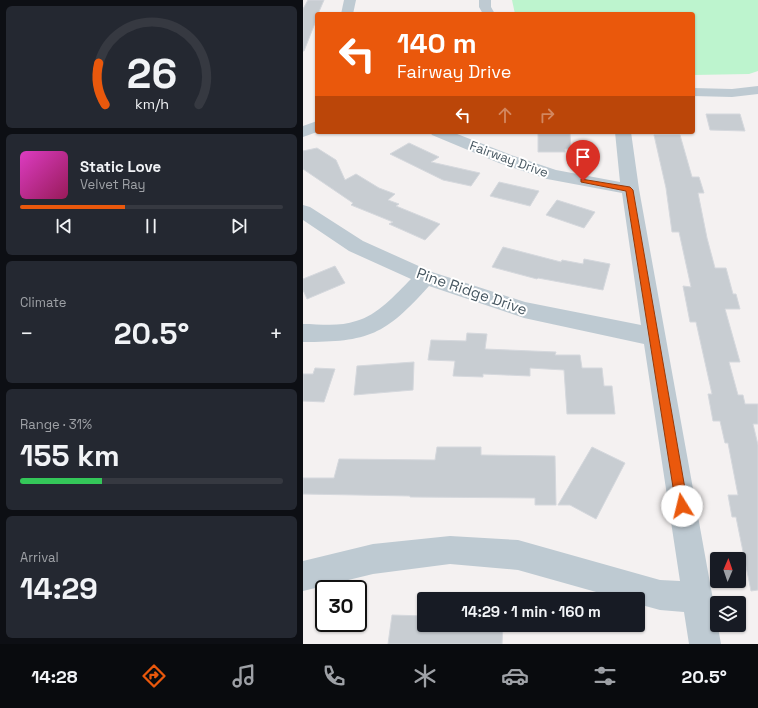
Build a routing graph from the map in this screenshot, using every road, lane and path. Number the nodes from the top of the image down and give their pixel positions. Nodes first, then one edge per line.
1 (350, 0) edge
2 (485, 0) edge
3 (347, 12) edge
4 (488, 12) edge
5 (758, 90) edge
6 (695, 92) edge
7 (315, 127) edge
8 (303, 132) edge
9 (443, 134) edge
10 (623, 134) edge
11 (630, 190) junction
12 (303, 211) edge
13 (425, 277) junction
14 (303, 333) edge
15 (655, 337) junction
16 (303, 576) edge
17 (697, 598) junction
18 (705, 644) edge

1 - 3 street
2 - 4 street
5 - 6 street
7 - 8 street
9 - 11 street, Fairway Drive
10 - 11 street
11 - 15 street
12 - 13 street, Pine Ridge Drive
13 - 14 street
13 - 15 street, Pine Ridge Drive
15 - 17 street
16 - 17 street
17 - 18 street

